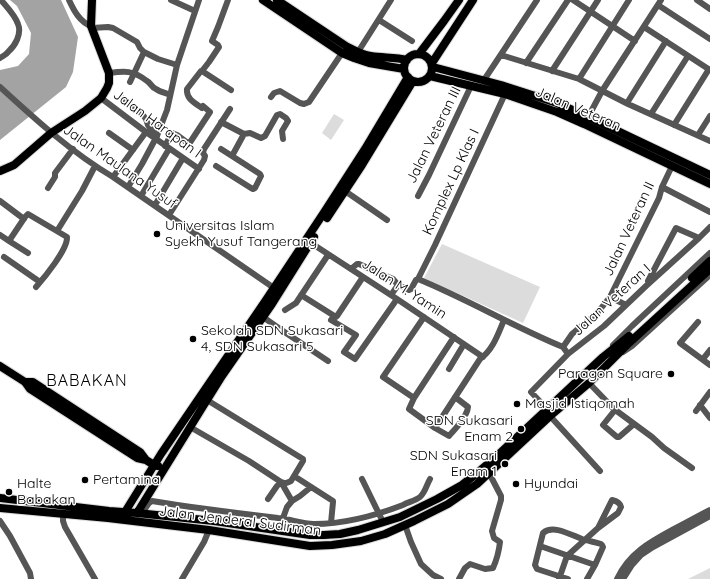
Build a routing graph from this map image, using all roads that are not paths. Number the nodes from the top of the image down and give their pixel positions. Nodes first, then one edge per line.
1 (1, 0) edge
2 (69, 0) edge
3 (92, 0) edge
4 (171, 0) edge
5 (199, 0) edge
6 (228, 0) edge
7 (263, 0) edge
8 (277, 0) edge
9 (391, 0) edge
10 (459, 0) edge
11 (473, 0) edge
12 (537, 0) edge
13 (568, 0) edge
14 (573, 0) edge
15 (598, 0) edge
16 (629, 0) edge
17 (697, 0) edge
18 (660, 3) edge
19 (710, 9) edge
20 (195, 11) junction
21 (591, 11) junction
22 (379, 20) junction
23 (612, 25) junction
24 (92, 27) junction
25 (644, 27) junction
26 (312, 29) junction
27 (710, 39) edge
28 (412, 41) dead end
29 (635, 41) junction
30 (666, 41) junction
31 (144, 52) junction
32 (358, 52) junction
33 (342, 53) junction
34 (419, 54) junction
35 (501, 55) junction
36 (688, 56) junction
37 (0, 58) edge
38 (407, 60) junction
39 (526, 63) junction
40 (177, 65) junction
41 (432, 65) junction
42 (404, 69) junction
43 (710, 69) edge
44 (202, 71) junction
45 (552, 71) junction
46 (109, 73) junction
47 (135, 73) junction
48 (430, 76) junction
49 (410, 79) junction
50 (579, 79) junction
51 (484, 80) junction
52 (130, 82) dead end
53 (471, 86) junction
54 (0, 87) edge
55 (231, 90) dead end
56 (602, 91) junction
57 (505, 94) junction
58 (170, 95) junction
59 (271, 97) dead end
60 (101, 98) junction
61 (122, 98) dead end
62 (627, 103) junction
63 (230, 109) dead end
64 (651, 114) junction
65 (710, 116) edge
66 (586, 120) junction
67 (221, 122) junction
68 (674, 124) junction
69 (146, 132) junction
70 (51, 133) junction
71 (109, 133) dead end
72 (244, 134) junction
73 (698, 135) junction
74 (156, 137) junction
75 (283, 139) dead end
76 (710, 141) edge
77 (167, 147) junction
78 (73, 149) junction
79 (133, 150) junction
80 (221, 150) dead end
81 (656, 154) junction
82 (232, 156) junction
83 (183, 158) junction
84 (96, 166) junction
85 (216, 166) dead end
86 (672, 166) junction
87 (199, 169) junction
88 (0, 171) edge
89 (710, 175) edge
90 (114, 177) junction
91 (710, 184) edge
92 (128, 187) junction
93 (662, 187) junction
94 (48, 188) dead end
95 (345, 191) junction
96 (141, 196) junction
97 (418, 196) dead end
98 (0, 201) edge
99 (154, 205) junction
100 (710, 212) edge
101 (169, 215) junction
102 (24, 219) junction
103 (387, 220) dead end
104 (710, 227) edge
105 (57, 231) junction
106 (0, 235) edge
107 (699, 238) junction
108 (9, 241) junction
109 (311, 243) junction
110 (28, 253) dead end
111 (710, 253) edge
112 (328, 255) junction
113 (4, 257) dead end
114 (710, 261) edge
115 (352, 269) junction
116 (710, 269) edge
117 (710, 275) edge
118 (362, 277) junction
119 (417, 279) junction
120 (398, 285) junction
121 (646, 286) junction
122 (274, 288) junction
123 (301, 295) junction
124 (394, 297) junction
125 (610, 297) junction
126 (626, 305) junction
127 (285, 310) dead end
128 (334, 316) junction
129 (264, 317) junction
130 (424, 317) junction
131 (504, 320) junction
132 (698, 322) dead end
133 (454, 337) junction
134 (464, 344) junction
135 (563, 347) junction
136 (710, 350) edge
137 (568, 354) junction
138 (483, 357) junction
139 (607, 358) junction
140 (703, 359) junction
141 (328, 361) dead end
142 (710, 365) edge
143 (0, 366) edge
144 (449, 369) dead end
145 (589, 383) junction
146 (710, 392) edge
147 (455, 397) junction
148 (414, 398) junction
149 (207, 400) junction
150 (700, 405) junction
151 (615, 410) junction
152 (696, 411) dead end
153 (549, 413) junction
154 (710, 418) edge
155 (634, 424) junction
156 (190, 426) junction
157 (435, 428) junction
158 (154, 465) junction
159 (166, 466) junction
160 (692, 468) dead end
161 (600, 471) dead end
162 (489, 473) junction
163 (294, 476) junction
164 (430, 478) dead end
165 (362, 479) dead end
166 (281, 482) junction
167 (311, 488) junction
168 (134, 495) junction
169 (0, 498) edge
170 (268, 498) dead end
171 (146, 499) junction
172 (292, 501) junction
173 (411, 502) junction
174 (0, 508) edge
175 (206, 509) junction
176 (710, 510) edge
177 (414, 511) junction
178 (125, 512) junction
179 (63, 513) junction
180 (140, 513) junction
181 (241, 513) junction
182 (378, 513) junction
183 (710, 516) edge
184 (283, 518) junction
185 (205, 520) junction
186 (0, 521) edge
187 (383, 522) junction
188 (324, 523) junction
189 (331, 523) junction
190 (240, 525) junction
191 (405, 525) junction
192 (598, 528) dead end
193 (209, 530) junction
194 (325, 535) junction
195 (584, 540) junction
196 (540, 546) junction
197 (567, 556) junction
198 (595, 565) junction
199 (559, 578) edge
200 (32, 579) edge
201 (95, 579) edge
202 (182, 579) edge
203 (441, 579) edge
204 (459, 579) edge
205 (568, 579) edge
206 (587, 579) edge
207 (617, 579) edge
208 (623, 579) edge

1 - 37 street
2 - 24 street
3 - 24 main road
4 - 20 street
5 - 20 street
6 - 44 street
7 - 26 main road
8 - 26 main road
9 - 22 street
10 - 34 main road
11 - 41 main road
12 - 35 street
13 - 39 street
14 - 21 street
15 - 21 street
16 - 23 street
17 - 19 street
18 - 25 street
18 - 27 street
20 - 40 street
21 - 23 street
21 - 45 street
22 - 28 street
22 - 32 street
23 - 29 street
23 - 50 street
24 - 31 street
24 - 46 main road
25 - 29 street
25 - 30 street
26 - 32 main road
26 - 33 main road
29 - 56 street
30 - 36 street
30 - 62 street
31 - 40 street
31 - 47 street
32 - 38 main road
33 - 42 main road
33 - 59 street
34 - 38 main road
34 - 41 main road
35 - 39 street
35 - 51 street
36 - 43 street
36 - 64 street
38 - 42 main road
39 - 45 street
40 - 58 street
41 - 48 main road
41 - 51 main road, Jalan Veteran
42 - 49 main road
43 - 68 street
44 - 55 street
44 - 77 street
45 - 50 street
46 - 47 street
46 - 60 main road
47 - 52 street
47 - 58 street
48 - 49 main road
48 - 53 main road, Jalan Veteran
49 - 95 main road
49 - 122 main road
50 - 56 street
51 - 66 main road, Jalan Veteran
53 - 57 main road, Jalan Veteran
53 - 97 street, Jalan Veteran III
54 - 70 street, Jalan Maulana Yusuf
56 - 62 street
56 - 66 street
57 - 66 main road, Jalan Veteran
57 - 119 street, Komplex Lp Klas I
58 - 74 street
60 - 69 street, Jalan Harapan I
60 - 70 main road
61 - 74 street
62 - 64 street
63 - 67 street
64 - 68 street
65 - 73 street
66 - 81 main road, Jalan Veteran
67 - 72 street
67 - 87 street
68 - 73 street
69 - 74 street, Jalan Harapan I
69 - 79 street
70 - 78 street, Jalan Maulana Yusuf
70 - 88 main road
71 - 79 street
72 - 75 street
72 - 82 street
73 - 76 street
74 - 77 street, Jalan Harapan I
74 - 92 street
77 - 83 street, Jalan Harapan I
77 - 96 street
78 - 84 street, Jalan Maulana Yusuf
78 - 94 street
79 - 90 street
80 - 82 street
81 - 86 main road, Jalan Veteran
81 - 89 main road, Jalan Veteran
82 - 85 street
83 - 87 street, Jalan Harapan I
83 - 99 street
84 - 90 street, Jalan Maulana Yusuf
84 - 105 street
86 - 91 main road, Jalan Veteran
86 - 93 street, Jalan Veteran II
87 - 101 street
90 - 92 street, Jalan Maulana Yusuf
92 - 96 street, Jalan Maulana Yusuf
93 - 100 street
93 - 125 street, Jalan Veteran II
95 - 103 street
95 - 109 main road
96 - 99 street, Jalan Maulana Yusuf
98 - 102 street
99 - 101 street, Jalan Maulana Yusuf
101 - 122 street, Jalan Maulana Yusuf
102 - 105 street
102 - 108 street
104 - 107 street, Jalan Veteran I
105 - 113 street
106 - 108 street
107 - 121 street, Jalan Veteran I
107 - 121 street
108 - 110 street
109 - 112 street, Jalan M. Yamin
109 - 129 main road
111 - 139 street, Jalan Jenderal Sudirman
112 - 115 street, Jalan M. Yamin
112 - 123 street
114 - 139 main road, Jalan Jenderal Sudirman
115 - 118 street, Jalan M. Yamin
115 - 120 street
116 - 139 main road, Jalan Jenderal Sudirman
117 - 139 street, Jalan Jenderal Sudirman
118 - 124 street, Jalan M. Yamin
118 - 128 street
119 - 120 street
119 - 131 street
120 - 124 street
121 - 126 street, Jalan Veteran I
122 - 158 main road
123 - 127 street
123 - 128 street
124 - 128 street
124 - 130 street, Jalan M. Yamin
125 - 126 street
125 - 135 street, Jalan Veteran II
126 - 137 street, Jalan Veteran I
129 - 141 street
129 - 149 main road
130 - 133 street, Jalan M. Yamin
130 - 148 street
131 - 135 street
131 - 138 street
132 - 140 street
133 - 134 street, Jalan M. Yamin
133 - 148 street
134 - 138 street, Jalan M. Yamin
134 - 144 street
135 - 137 street
136 - 140 street
137 - 153 street, Jalan Veteran I
138 - 147 street
139 - 145 main road, Jalan Jenderal Sudirman
139 - 153 main road, Jalan Jenderal Sudirman
140 - 142 street
143 - 158 main road
145 - 151 street
145 - 153 main road, Jalan Jenderal Sudirman
146 - 150 street
147 - 157 street
147 - 157 street
148 - 157 street
149 - 156 main road
149 - 163 street
150 - 152 street
150 - 154 street
151 - 155 street
151 - 155 street
153 - 161 street
153 - 162 main road, Jalan Jenderal Sudirman
153 - 177 main road, Jalan Jenderal Sudirman
155 - 160 street
156 - 159 main road
156 - 166 street
158 - 159 main road
158 - 168 main road
159 - 171 main road
162 - 191 main road, Jalan Jenderal Sudirman
162 - 204 street
163 - 166 street
163 - 167 street
164 - 173 street
165 - 182 street
166 - 170 street
166 - 172 street
167 - 172 street
167 - 189 street
168 - 171 main road
168 - 178 main road
169 - 178 main road, Jalan Jenderal Sudirman
171 - 180 main road
172 - 184 street
173 - 177 street
173 - 182 street
174 - 179 main road, Jalan Jenderal Sudirman
175 - 180 street
175 - 181 street
175 - 185 street
176 - 207 street
177 - 187 main road, Jalan Jenderal Sudirman
178 - 180 main road, Jalan Jenderal Sudirman
179 - 193 main road, Jalan Jenderal Sudirman
179 - 201 street
180 - 185 main road, Jalan Jenderal Sudirman
181 - 184 street
181 - 190 street
182 - 187 street
182 - 189 street
183 - 208 street
184 - 188 street
185 - 190 main road, Jalan Jenderal Sudirman
186 - 200 street
187 - 194 main road, Jalan Jenderal Sudirman
188 - 189 street
188 - 194 street
190 - 194 main road, Jalan Jenderal Sudirman
191 - 193 main road, Jalan Jenderal Sudirman
191 - 203 street
192 - 195 street
193 - 202 street
195 - 196 street
195 - 197 street
195 - 198 street
196 - 197 street
196 - 199 street
197 - 198 street
197 - 199 street
198 - 206 street
199 - 205 street

